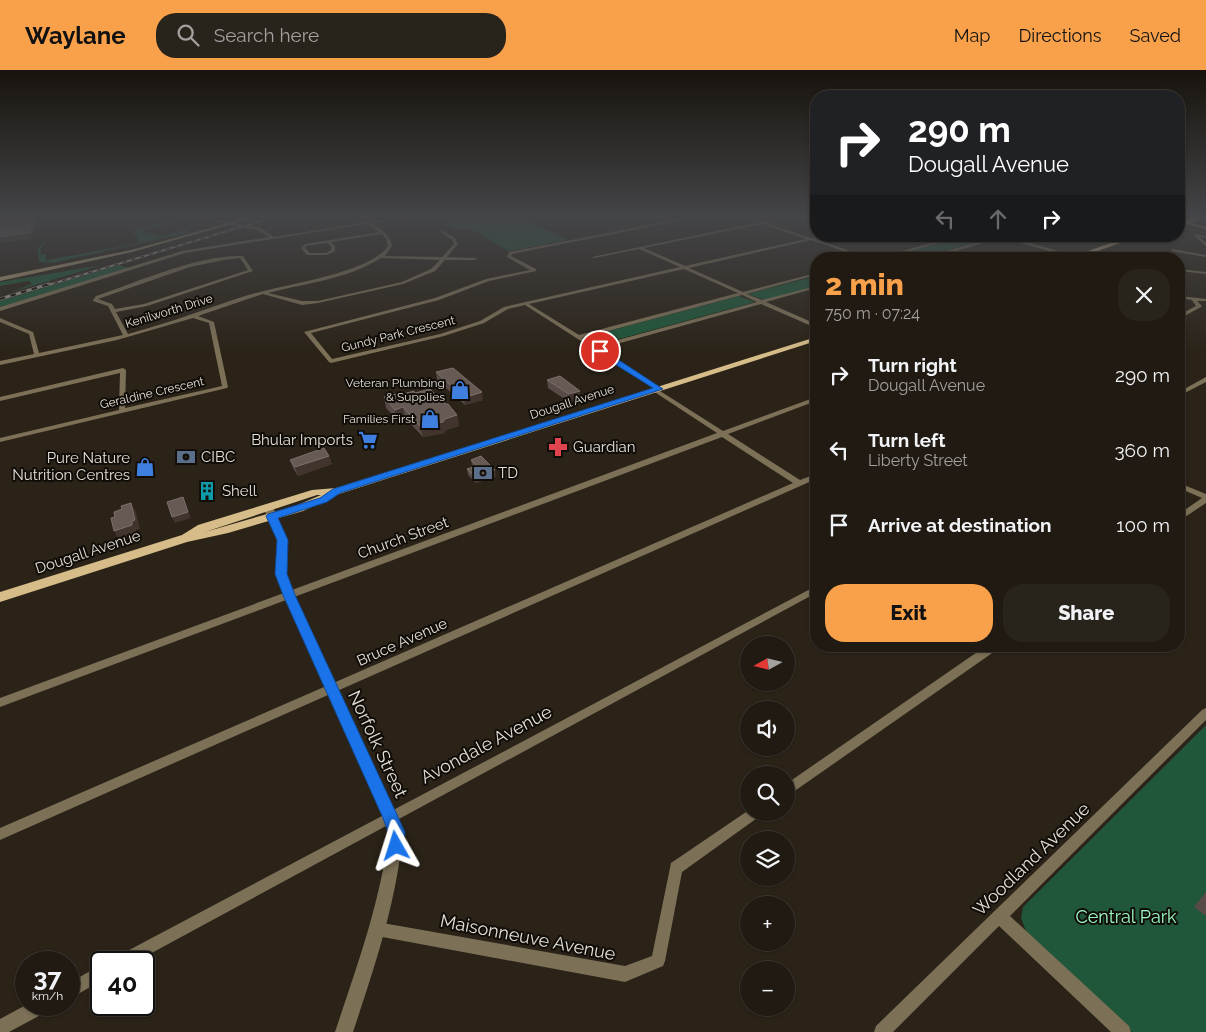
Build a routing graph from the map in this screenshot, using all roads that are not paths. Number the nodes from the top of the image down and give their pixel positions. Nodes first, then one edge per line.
1 (70, 262) edge
2 (73, 262) edge
3 (152, 262) edge
4 (207, 262) edge
5 (244, 262) edge
6 (372, 262) edge
7 (440, 262) edge
8 (520, 262) edge
9 (671, 262) edge
10 (711, 262) edge
11 (42, 268) junction
12 (684, 268) junction
13 (1185, 271) edge
14 (1206, 273) edge
15 (810, 276) edge
16 (0, 277) edge
17 (810, 289) edge
18 (261, 292) junction
19 (742, 294) junction
20 (1185, 297) edge
21 (1193, 298) junction
22 (1206, 300) edge
23 (762, 302) junction
24 (527, 305) junction
25 (0, 309) edge
26 (113, 311) junction
27 (1185, 314) edge
28 (193, 316) junction
29 (0, 320) edge
30 (810, 323) edge
31 (126, 336) junction
32 (578, 337) junction
33 (810, 341) edge
34 (598, 350) junction
35 (37, 355) junction
36 (0, 363) edge
37 (1206, 379) edge
38 (657, 389) junction
39 (1185, 391) edge
40 (0, 399) edge
41 (810, 401) edge
42 (122, 411) junction
43 (723, 434) junction
44 (0, 440) edge
45 (810, 479) edge
46 (800, 484) junction
47 (1185, 488) edge
48 (1206, 498) edge
49 (270, 512) junction
50 (1185, 514) edge
51 (810, 592) edge
52 (289, 595) junction
53 (0, 597) edge
54 (985, 652) edge
55 (332, 689) junction
56 (0, 703) edge
57 (1206, 713) edge
58 (795, 785) edge
59 (391, 817) junction
60 (743, 821) edge
61 (0, 834) edge
62 (999, 916) junction
63 (377, 929) junction
64 (141, 951) edge
65 (22, 1016) edge
66 (0, 1028) edge
67 (344, 1032) edge
68 (882, 1032) edge
69 (1122, 1032) edge

1 - 11 main road
2 - 11 main road
3 - 25 street
4 - 26 street
5 - 26 street
6 - 18 street, Kenilworth Drive
7 - 18 street
8 - 24 street, Gundy Park Crescent
9 - 12 street
10 - 12 street
11 - 16 main road
12 - 19 street
12 - 24 street
13 - 14 street
15 - 19 street
17 - 23 street
18 - 28 street, Kenilworth Drive
19 - 23 street
19 - 32 street
20 - 21 street
21 - 22 street
21 - 27 street
23 - 30 street
23 - 34 street
24 - 32 street
26 - 31 street
28 - 31 street, Kenilworth Drive
28 - 42 street, Geraldine Crescent
29 - 35 street
31 - 35 street, Kenilworth Drive
32 - 34 street
33 - 38 main road, Dougall Avenue
34 - 38 street
35 - 36 street, Kenilworth Drive
37 - 39 street
38 - 43 street
38 - 49 main road, Dougall Avenue
40 - 42 street
41 - 43 street, Church Street
42 - 44 street, Geraldine Crescent
43 - 46 street
43 - 52 street, Church Street
45 - 46 street, Bruce Avenue
46 - 55 street, Bruce Avenue
47 - 48 street
48 - 50 street
49 - 52 street, Norfolk Street
49 - 53 main road, Dougall Avenue
51 - 59 street, Avondale Avenue
52 - 55 street, Norfolk Street
52 - 56 street, Church Street
54 - 58 street
55 - 59 street, Norfolk Street
55 - 61 street, Bruce Avenue
57 - 62 street, Woodland Avenue
59 - 63 street, Norfolk Street
59 - 64 street, Avondale Avenue
60 - 63 street, Maisonneuve Avenue
62 - 68 street, Woodland Avenue
62 - 69 street
63 - 67 street, Norfolk Street
65 - 66 street

